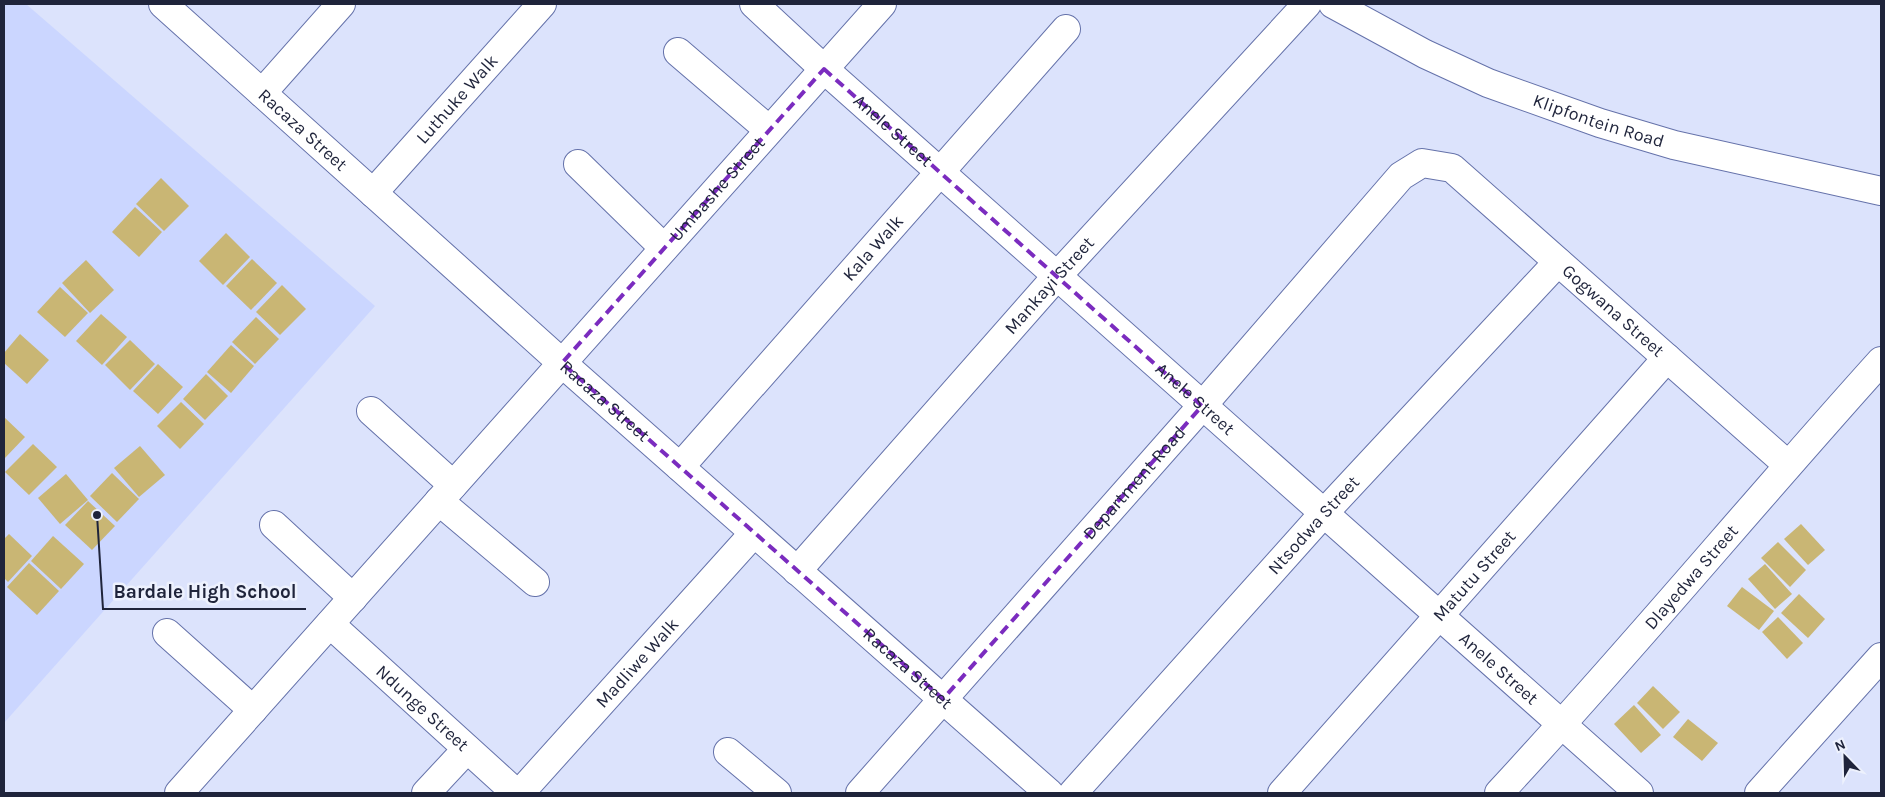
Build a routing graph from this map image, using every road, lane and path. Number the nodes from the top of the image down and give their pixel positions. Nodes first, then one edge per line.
1 (163, 4) edge
2 (341, 4) edge
3 (542, 4) edge
4 (754, 4) edge
5 (882, 4) edge
6 (1307, 4) edge
7 (1333, 4) edge
8 (1066, 29) dead end
9 (678, 52) dead end
10 (824, 69) junction
11 (262, 93) junction
12 (769, 130) junction
13 (578, 164) dead end
14 (1436, 165) joint
15 (940, 172) junction
16 (1881, 191) edge
17 (373, 193) junction
18 (664, 248) junction
19 (1558, 262) junction
20 (1057, 276) junction
21 (1668, 358) junction
22 (1881, 361) edge
23 (562, 363) junction
24 (1202, 406) junction
25 (371, 411) dead end
26 (1788, 465) junction
27 (680, 467) junction
28 (446, 493) junction
29 (1323, 514) junction
30 (274, 525) dead end
31 (754, 533) junction
32 (797, 571) junction
33 (535, 582) dead end
34 (353, 598) junction
35 (1438, 616) junction
36 (330, 624) junction
37 (166, 633) dead end
38 (1881, 657) edge
39 (942, 699) junction
40 (253, 710) junction
41 (1563, 724) junction
42 (467, 749) junction
43 (728, 752) dead end
44 (179, 793) edge
45 (426, 793) edge
46 (516, 793) edge
47 (520, 793) edge
48 (777, 793) edge
49 (860, 793) edge
50 (1049, 793) edge
51 (1073, 793) edge
52 (1282, 793) edge
53 (1499, 793) edge
54 (1639, 793) edge
55 (1759, 793) edge

1 - 11 street, Racaza Street
2 - 11 street
3 - 17 street, Luthuke Walk
4 - 10 street, Anele Street
5 - 10 street, Umbashe Street
6 - 20 street, Mankayi Street
7 - 16 street, Klipfontein Road
8 - 15 street, Kala Walk
9 - 12 street, Umbashe Street
10 - 12 street, Umbashe Street
10 - 15 street, Anele Street
11 - 17 street, Racaza Street
12 - 18 street, Umbashe Street
13 - 18 street, Umbashe Street
14 - 19 street, Gogwana Street
14 - 24 street, Department Road
15 - 20 street, Anele Street
15 - 27 street, Kala Walk
17 - 23 street, Racaza Street
18 - 23 street, Umbashe Street
19 - 21 street, Gogwana Street
19 - 29 street, Ntsodwa Street
20 - 24 street, Anele Street
20 - 32 street, Mankayi Street
21 - 26 street, Gogwana Street
21 - 35 street, Matutu Street
22 - 26 street, Dlayedwa Street
23 - 27 street, Racaza Street
23 - 28 street, Umbashe Street
24 - 29 street, Anele Street
24 - 39 street, Department Road
25 - 28 street
26 - 41 street, Dlayedwa Street
27 - 31 street, Racaza Street
28 - 33 street
28 - 34 street, Umbashe Street
29 - 35 street, Anele Street
29 - 51 street, Ntsodwa Street
30 - 34 street
31 - 32 street, Racaza Street
31 - 47 street, Madliwe Walk
32 - 39 street, Racaza Street
34 - 36 street, Umbashe Street
35 - 41 street, Anele Street
35 - 52 street, Matutu Street
36 - 40 street, Umbashe Street
36 - 42 street, Ndunge Street
37 - 40 street
38 - 55 street
39 - 49 street, Department Road
39 - 50 street, Racaza Street
40 - 44 street, Umbashe Street
41 - 53 street, Dlayedwa Street
41 - 54 street, Anele Street
42 - 45 street
42 - 46 street, Ndunge Street
43 - 48 street

